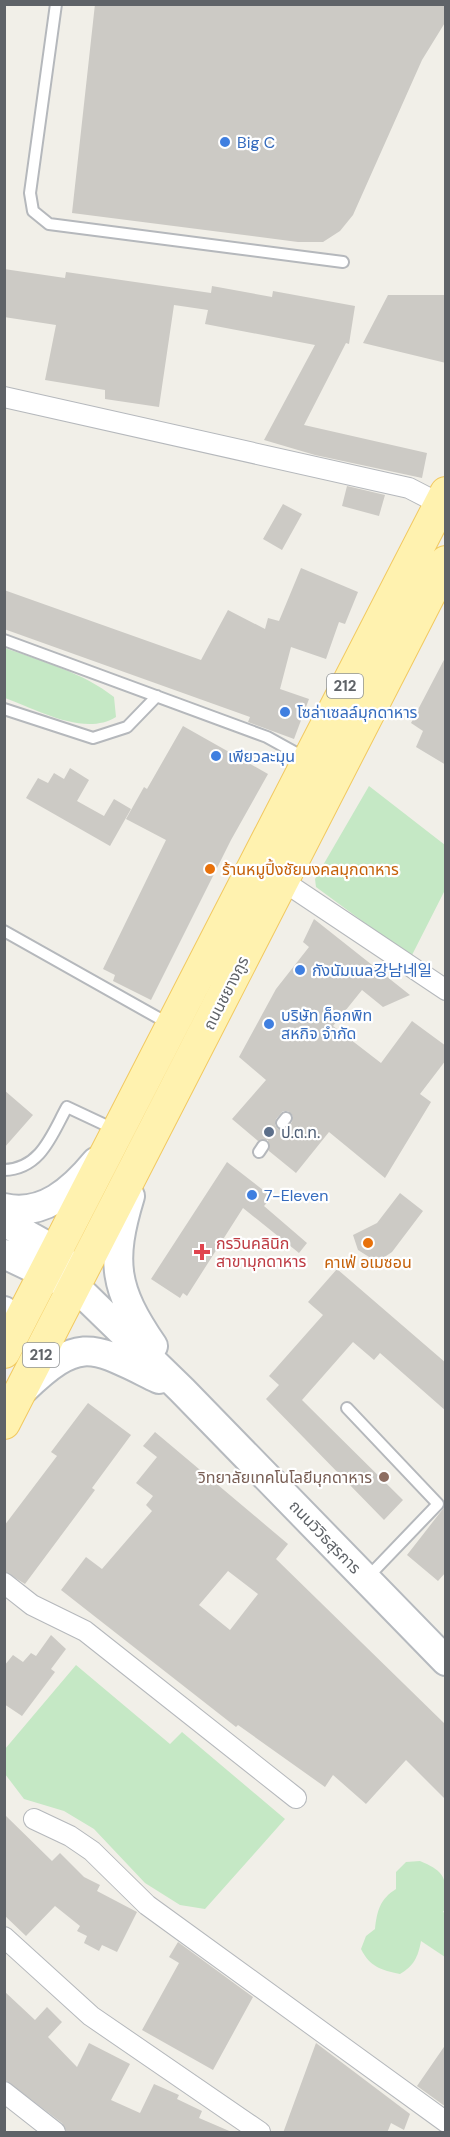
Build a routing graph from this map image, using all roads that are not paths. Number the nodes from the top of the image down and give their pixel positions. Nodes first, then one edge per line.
1 (56, 4) edge
2 (343, 262) dead end
3 (4, 397) edge
4 (443, 498) edge
5 (446, 562) edge
6 (4, 640) edge
7 (157, 696) junction
8 (4, 710) edge
9 (307, 759) junction
10 (283, 881) junction
11 (4, 931) edge
12 (446, 990) edge
13 (171, 1025) junction
14 (114, 1138) junction
15 (142, 1157) junction
16 (4, 1170) edge
17 (4, 1208) edge
18 (4, 1222) edge
19 (4, 1254) edge
20 (51, 1263) junction
21 (76, 1287) junction
22 (4, 1311) edge
23 (4, 1329) edge
24 (4, 1352) edge
25 (24, 1389) junction
26 (182, 1390) junction
27 (347, 1408) dead end
28 (4, 1423) edge
29 (366, 1579) junction
30 (4, 1583) edge
31 (446, 1662) edge
32 (296, 1798) dead end
33 (34, 1819) dead end
34 (4, 1937) edge
35 (4, 2092) edge
36 (446, 2122) edge
37 (55, 2133) edge
38 (260, 2133) edge

1 - 2 lane
3 - 4 street
4 - 9 main road, ถนนชยางกูร / 212
5 - 10 main road, ถนนชยางกูร / 212
6 - 7 lane
7 - 8 lane
7 - 9 lane
9 - 13 main road, ถนนชยางกูร / 212
10 - 12 street
10 - 15 main road, ถนนชยางกูร / 212
11 - 13 lane
13 - 14 main road, ถนนชยางกูร / 212
14 - 16 lane
14 - 17 main road
14 - 20 main road, ถนนชยางกูร / 212
15 - 21 main road, ถนนชยางกูร / 212
15 - 26 main road
18 - 20 main road
19 - 20 main road
20 - 21 main road
20 - 24 main road, ถนนชยางกูร / 212
21 - 25 main road, ถนนชยางกูร / 212
21 - 26 main road, ถนนวิวิธสุรการ
22 - 23 main road
25 - 26 main road
25 - 28 main road, ถนนชยางกูร / 212
26 - 29 main road, ถนนวิวิธสุรการ
27 - 29 lane
29 - 31 main road, ถนนวิวิธสุรการ
30 - 32 street
33 - 36 street
34 - 38 street
35 - 37 street

